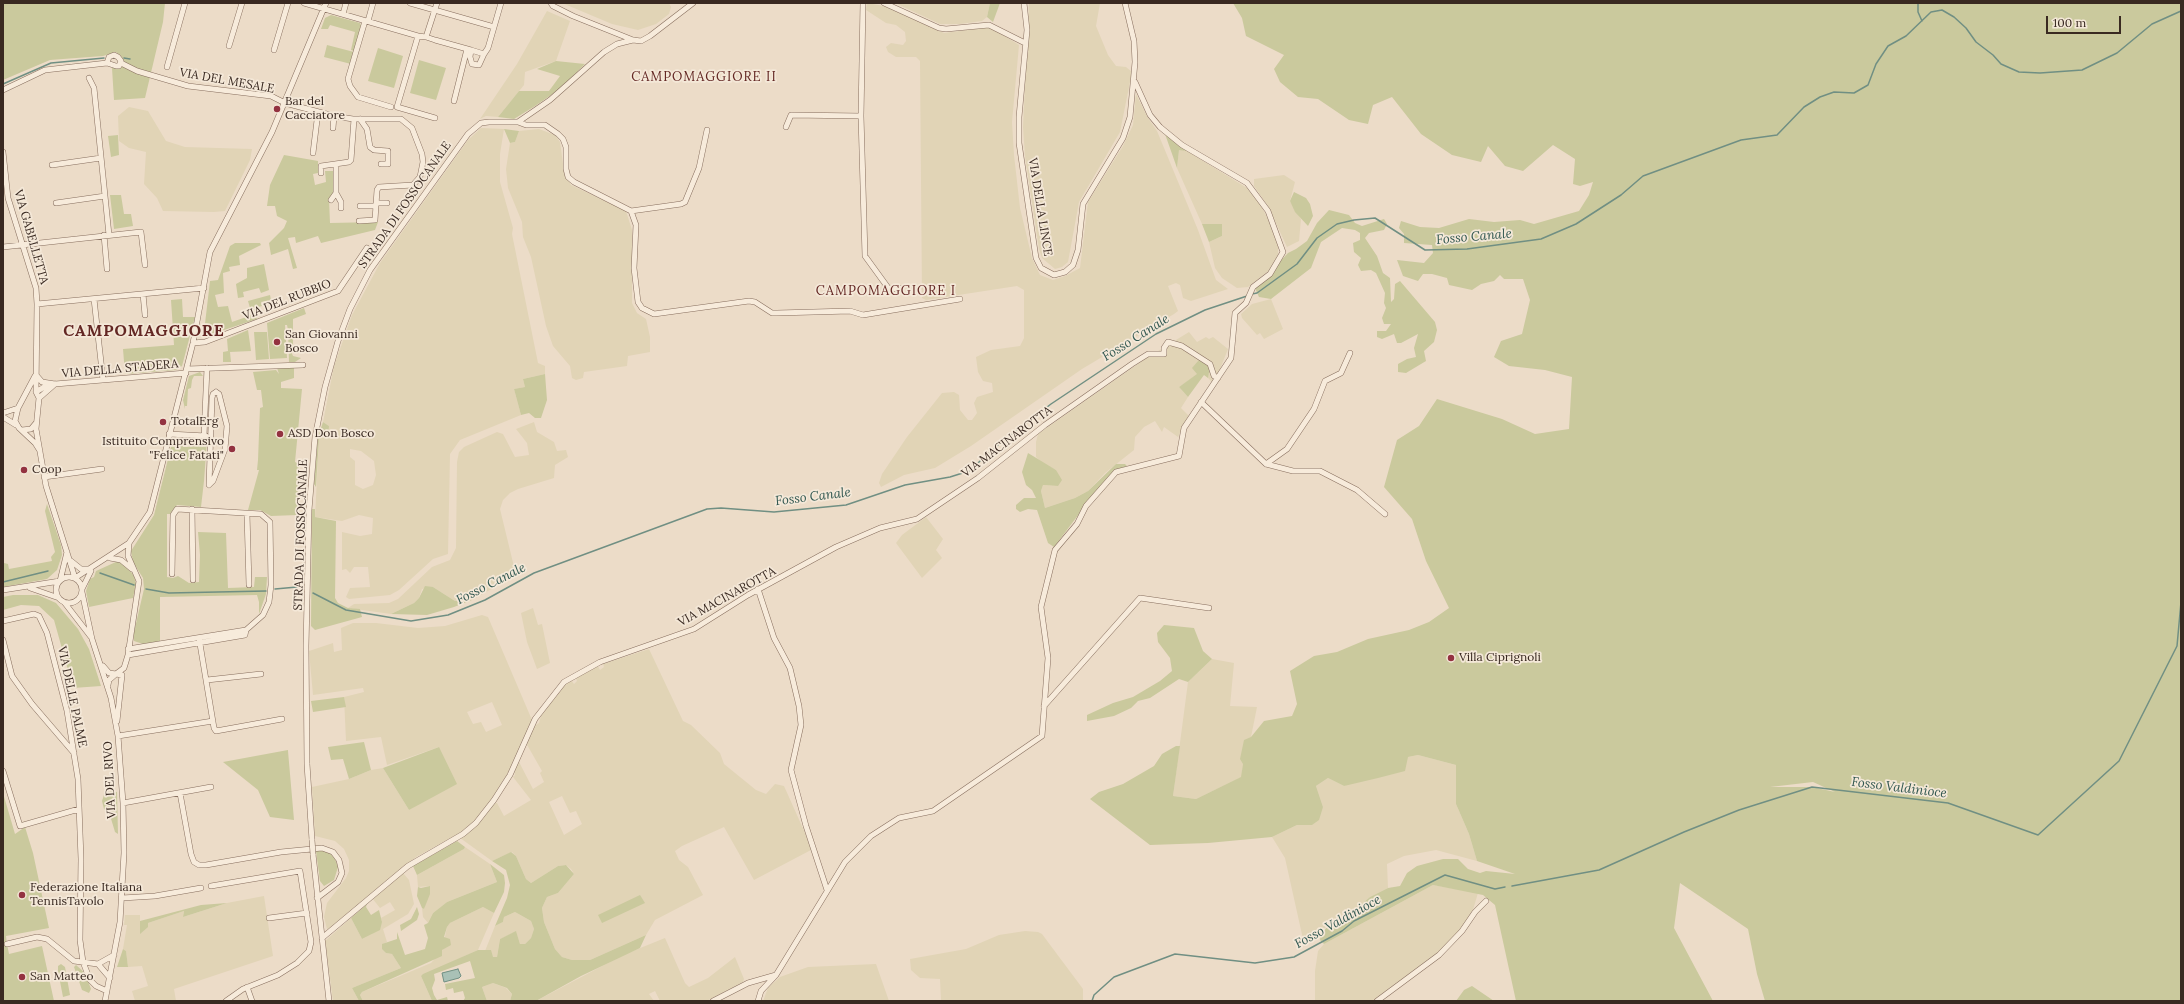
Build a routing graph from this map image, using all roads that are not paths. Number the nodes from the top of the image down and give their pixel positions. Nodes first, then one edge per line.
1 (185, 3) edge
2 (242, 3) edge
3 (288, 3) edge
4 (304, 3) edge
5 (326, 3) edge
6 (346, 3) edge
7 (373, 3) edge
8 (410, 3) edge
9 (437, 3) edge
10 (501, 3) edge
11 (551, 3) edge
12 (693, 3) edge
13 (863, 3) edge
14 (884, 3) edge
15 (1024, 3) edge
16 (1125, 3) edge
17 (324, 9) junction
18 (435, 10) junction
19 (343, 14) junction
20 (366, 21) junction
21 (494, 27) junction
22 (418, 36) junction
23 (426, 37) junction
24 (633, 40) junction
25 (1025, 43) junction
26 (229, 46) dead end
27 (274, 50) dead end
28 (469, 50) junction
29 (484, 54) junction
30 (107, 63) junction
31 (121, 63) junction
32 (167, 67) dead end
33 (89, 78) dead end
34 (1135, 82) junction
35 (3, 90) edge
36 (454, 101) dead end
37 (285, 103) junction
38 (391, 107) dead end
39 (318, 112) junction
40 (334, 116) junction
41 (861, 116) junction
42 (435, 118) dead end
43 (352, 119) junction
44 (360, 119) junction
45 (518, 122) junction
46 (786, 127) dead end
47 (333, 128) dead end
48 (707, 130) dead end
49 (3, 152) edge
50 (313, 153) dead end
51 (349, 154) dead end
52 (101, 158) junction
53 (52, 164) dead end
54 (336, 164) junction
55 (381, 164) dead end
56 (321, 173) dead end
57 (336, 193) junction
58 (105, 196) junction
59 (331, 200) dead end
60 (56, 203) dead end
61 (387, 203) dead end
62 (376, 205) junction
63 (360, 206) dead end
64 (342, 208) dead end
65 (631, 211) junction
66 (359, 221) dead end
67 (106, 235) junction
68 (23, 244) junction
69 (3, 247) edge
70 (367, 248) dead end
71 (145, 264) dead end
72 (108, 269) dead end
73 (204, 288) junction
74 (900, 288) dead end
75 (143, 294) junction
76 (94, 299) junction
77 (960, 299) dead end
78 (37, 304) junction
79 (144, 315) dead end
80 (193, 343) junction
81 (1350, 353) dead end
82 (303, 365) dead end
83 (207, 368) junction
84 (186, 371) junction
85 (35, 375) junction
86 (1218, 378) junction
87 (103, 380) junction
88 (52, 384) junction
89 (36, 392) junction
90 (26, 393) junction
91 (39, 398) junction
92 (1202, 402) junction
93 (18, 408) junction
94 (3, 413) edge
95 (3, 417) edge
96 (36, 423) junction
97 (16, 426) junction
98 (22, 430) junction
99 (169, 434) junction
100 (204, 436) junction
101 (211, 436) junction
102 (41, 452) junction
103 (1266, 464) junction
104 (102, 469) dead end
105 (44, 477) junction
106 (192, 509) junction
107 (247, 514) junction
108 (1385, 514) dead end
109 (129, 544) junction
110 (67, 551) junction
111 (70, 558) junction
112 (109, 558) junction
113 (63, 568) junction
114 (93, 568) junction
115 (172, 574) dead end
116 (137, 575) junction
117 (75, 578) junction
118 (193, 580) dead end
119 (60, 581) junction
120 (49, 583) junction
121 (249, 585) dead end
122 (27, 587) junction
123 (758, 589) junction
124 (3, 590) edge
125 (82, 590) junction
126 (59, 598) junction
127 (64, 602) junction
128 (1209, 608) dead end
129 (3, 621) edge
130 (92, 639) junction
131 (3, 640) edge
132 (199, 641) junction
133 (128, 649) junction
134 (128, 656) junction
135 (101, 664) junction
136 (116, 674) junction
137 (261, 674) dead end
138 (207, 680) junction
139 (108, 686) junction
140 (1044, 706) junction
141 (282, 719) dead end
142 (213, 721) junction
143 (116, 727) junction
144 (118, 736) junction
145 (74, 754) junction
146 (3, 771) edge
147 (211, 787) dead end
148 (180, 793) junction
149 (123, 803) junction
150 (79, 809) junction
151 (211, 886) dead end
152 (201, 888) dead end
153 (827, 890) junction
154 (122, 898) junction
155 (317, 898) junction
156 (1486, 901) dead end
157 (307, 913) junction
158 (269, 918) dead end
159 (322, 938) junction
160 (7, 944) dead end
161 (114, 955) junction
162 (83, 962) junction
163 (98, 964) junction
164 (776, 975) junction
165 (110, 978) junction
166 (246, 987) junction
167 (107, 991) junction
168 (105, 1001) edge
169 (226, 1001) edge
170 (252, 1001) edge
171 (329, 1001) edge
172 (712, 1001) edge
173 (758, 1001) edge
174 (1377, 1001) edge

1 - 32 street
2 - 26 street
3 - 27 street
4 - 17 street
5 - 17 street
6 - 19 street
7 - 20 street
8 - 18 street
9 - 18 street
10 - 21 street
11 - 24 street
12 - 24 street
13 - 41 street
14 - 25 street
15 - 25 street, VIA DELLA LINCE
16 - 34 street, VIA DELLA LINCE
17 - 19 street
17 - 37 street
18 - 21 street
18 - 23 street
19 - 20 street
20 - 22 street
20 - 38 street
21 - 29 street
22 - 23 street
22 - 42 street
23 - 28 street
24 - 45 street
25 - 34 street, VIA DELLA LINCE
28 - 29 street
28 - 29 street
28 - 36 street
30 - 31 street, VIA DEL MESALE
30 - 31 street, VIA DEL MESALE
30 - 35 street, VIA DEL MESALE
31 - 37 street, VIA DEL MESALE
33 - 52 street
34 - 86 street
37 - 39 street, VIA DEL MESALE
37 - 73 street
39 - 40 street, VIA DEL MESALE
39 - 50 street
40 - 43 street, VIA DEL MESALE
40 - 47 street
41 - 46 street
41 - 74 street
43 - 44 street, VIA DEL MESALE
43 - 51 street
43 - 54 street
44 - 55 street
44 - 62 street, VIA DEL MESALE
45 - 65 street
45 - 155 street, STRADA DI FOSSOCANALE, bridge
48 - 65 street
49 - 68 street, VIA GABELLETTA
52 - 53 street
52 - 58 street
54 - 56 street
54 - 57 street
57 - 59 street
57 - 64 street
58 - 60 street
58 - 67 street
61 - 62 street
62 - 63 street
62 - 66 street
65 - 77 street
67 - 68 street
67 - 71 street
67 - 72 street
68 - 69 street
68 - 78 street, VIA GABELLETTA
70 - 80 street, VIA DEL RUBBIO
73 - 75 street
73 - 80 street
75 - 76 street
75 - 79 street
76 - 78 street
76 - 87 street
78 - 85 street, VIA GABELLETTA
80 - 84 street
81 - 103 street
82 - 83 street, VIA DELLA STADERA
83 - 84 street, VIA DELLA STADERA
83 - 100 street
84 - 87 street, VIA DELLA STADERA
84 - 99 street
85 - 88 street, VIA DELLA STADERA
85 - 89 street, VIA GABELLETTA
85 - 90 street, VIA GABELLETTA
86 - 92 street
86 - 123 street, VIA MACINAROTTA
87 - 88 street, VIA DELLA STADERA
88 - 89 street, VIA DELLA STADERA
88 - 91 street, VIA DELLA STADERA
89 - 90 street
89 - 91 street, VIA GABELLETTA
90 - 93 street, VIA GABELLETTA
91 - 96 street
92 - 103 street
92 - 140 street
93 - 94 street
93 - 97 street, VIA GABELLETTA
95 - 97 street
96 - 98 street
96 - 102 street
97 - 98 street
98 - 102 street
99 - 100 street
99 - 109 street
100 - 101 street
101 - 101 street
102 - 105 street
103 - 108 street
104 - 105 street
105 - 110 street
106 - 107 street
106 - 115 street
106 - 118 street
107 - 121 street
107 - 132 street
109 - 112 street
109 - 116 street
110 - 111 street
110 - 113 street
111 - 114 street
111 - 117 street
112 - 114 street
112 - 116 street
113 - 119 street
113 - 120 street
114 - 117 street
114 - 125 street
116 - 133 street
117 - 119 street
117 - 125 street
119 - 120 street
119 - 126 street
120 - 122 street
122 - 124 street
122 - 126 street
123 - 153 street
123 - 159 street, VIA MACINAROTTA
125 - 127 street
125 - 130 street
126 - 127 street
127 - 130 street
128 - 140 street
129 - 145 street, VIA DELLE PALME
130 - 135 street
131 - 145 street
132 - 133 street
132 - 134 street
132 - 138 street
133 - 134 street
134 - 136 street
135 - 136 street
135 - 139 street, VIA DEL RIVO
136 - 139 street
136 - 143 street
137 - 138 street
138 - 142 street
139 - 143 street, VIA DEL RIVO
140 - 153 street
141 - 142 street
142 - 144 street
143 - 144 street, VIA DEL RIVO
144 - 149 street, VIA DEL RIVO
145 - 150 street, VIA DELLE PALME
146 - 150 street
147 - 148 street
148 - 149 street
148 - 155 street
149 - 154 street, VIA DEL RIVO
150 - 162 street, VIA DELLE PALME
151 - 157 street
152 - 154 street
153 - 164 street
154 - 161 street, VIA DEL RIVO
155 - 159 street, STRADA DI FOSSOCANALE
156 - 174 street
157 - 158 street
157 - 166 street
159 - 171 street
160 - 162 street
161 - 163 street
161 - 165 street, VIA DEL RIVO
162 - 163 street
162 - 167 street, VIA DELLE PALME
163 - 165 street
164 - 172 street
164 - 173 street
165 - 167 street, VIA DEL RIVO
166 - 169 street
166 - 170 street
167 - 168 street, VIA DEL RIVO

